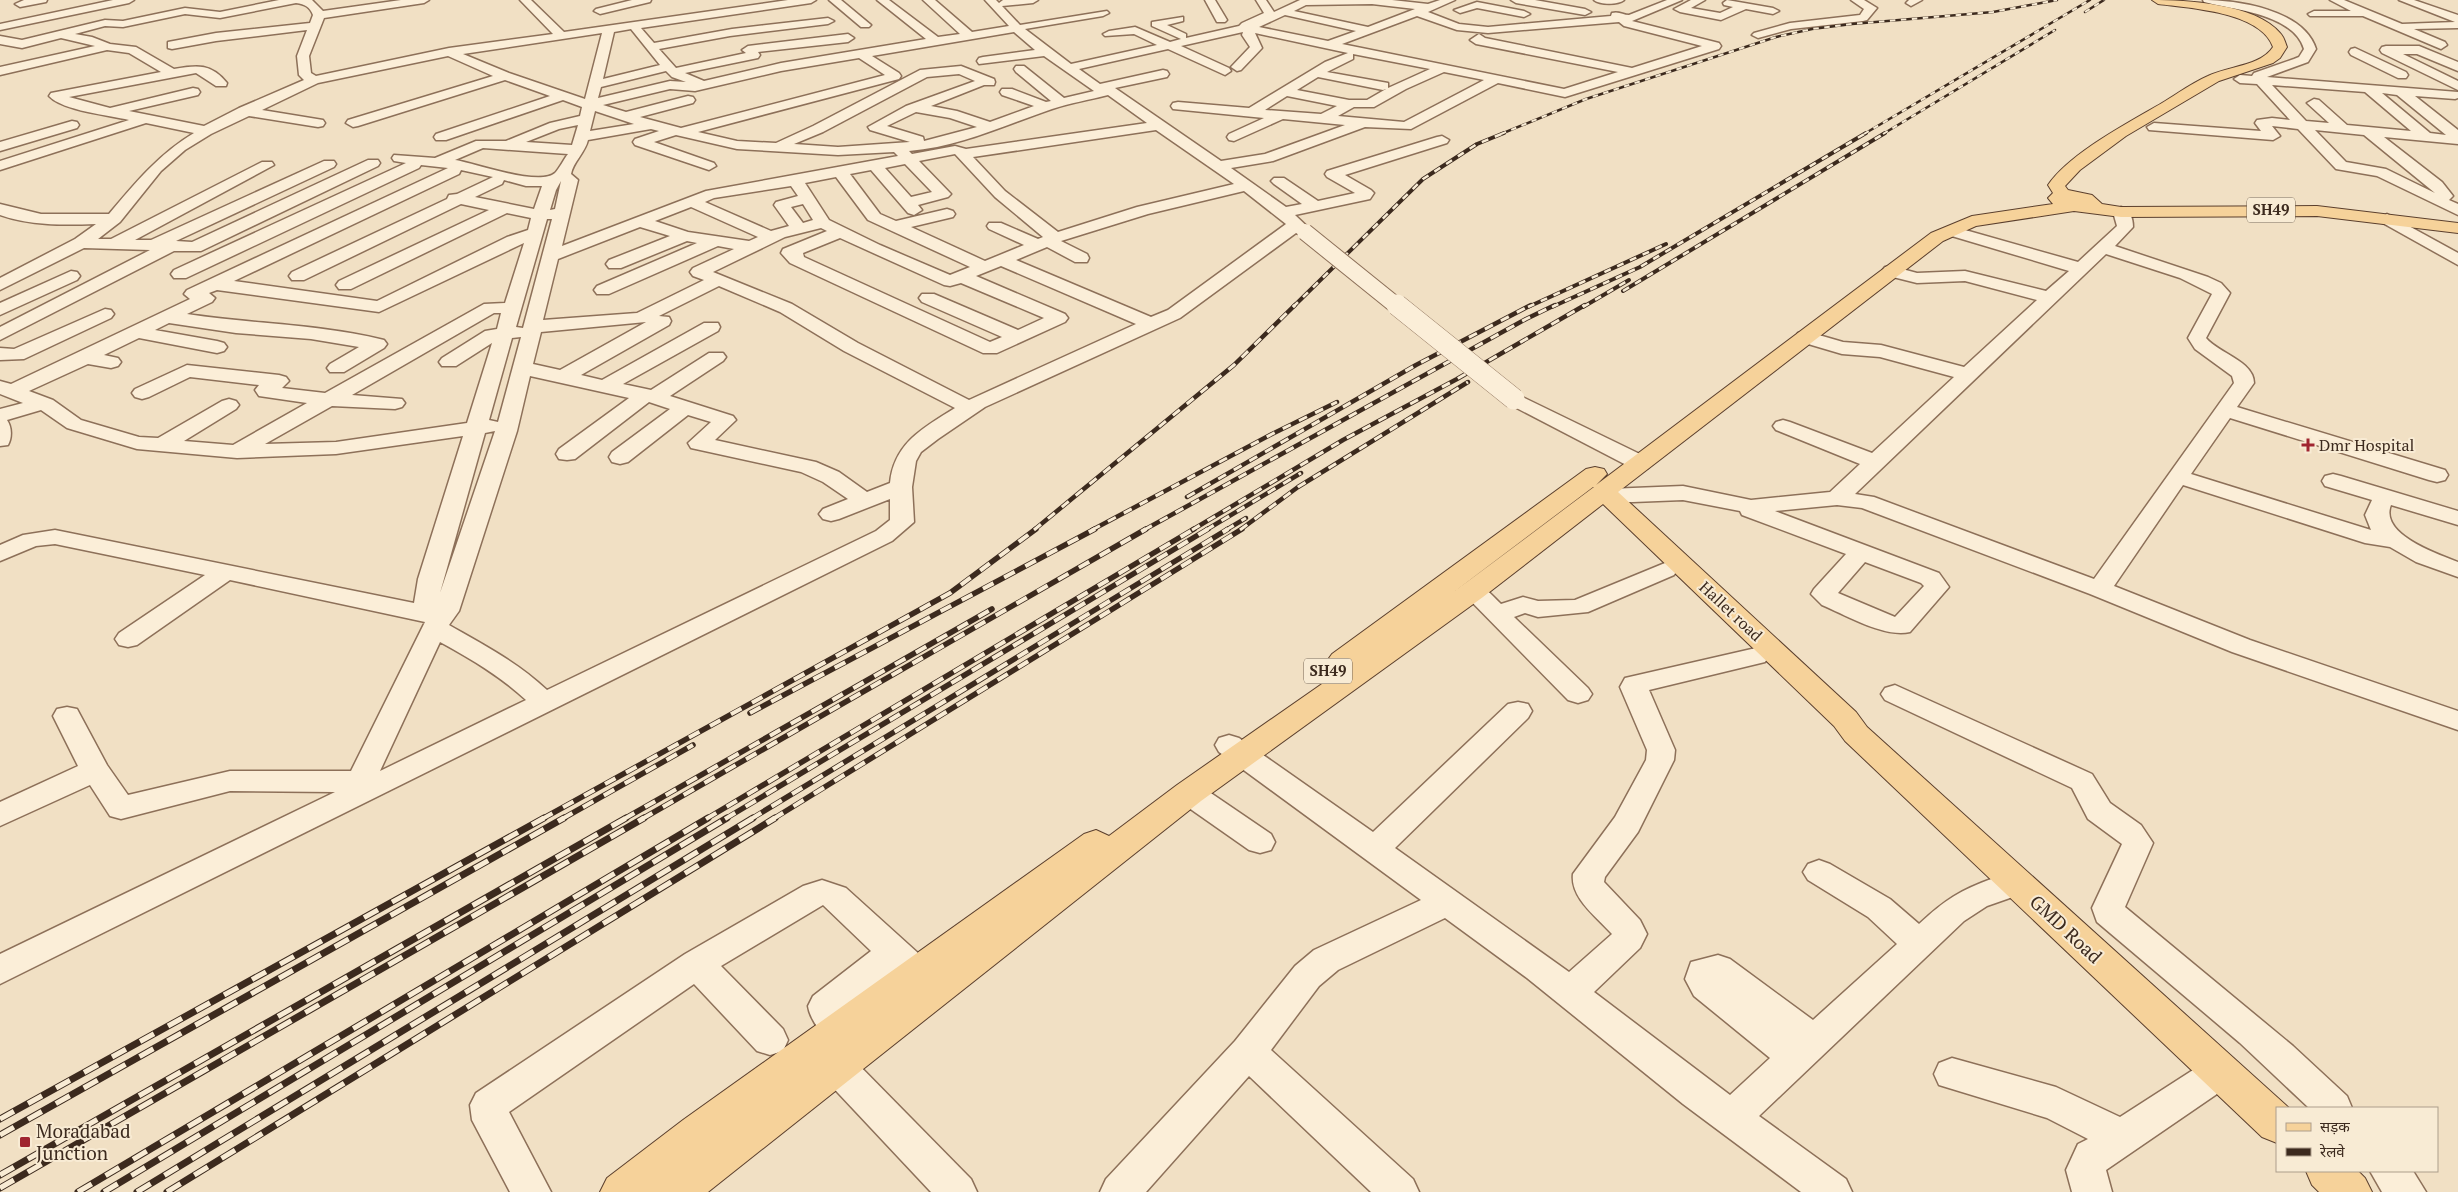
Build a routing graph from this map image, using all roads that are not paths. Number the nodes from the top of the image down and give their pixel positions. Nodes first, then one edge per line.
1 (42, 0) edge
2 (129, 0) edge
3 (254, 0) edge
4 (424, 0) edge
5 (525, 0) edge
6 (592, 0) edge
7 (646, 0) edge
8 (804, 0) edge
9 (834, 0) edge
10 (882, 0) edge
11 (928, 0) edge
12 (990, 0) edge
13 (1034, 0) edge
14 (1210, 0) edge
15 (1261, 0) edge
16 (1516, 0) edge
17 (1599, 0) edge
18 (1619, 0) edge
19 (1663, 0) edge
20 (1677, 0) edge
21 (1700, 0) edge
22 (1764, 0) edge
23 (1857, 0) edge
24 (2158, 0) edge
25 (2178, 0) edge
26 (2208, 0) edge
27 (2336, 0) edge
28 (2405, 0) edge
29 (2418, 0) edge
30 (202, 2) dead end
31 (401, 2) edge
32 (1003, 2) edge
33 (1305, 2) edge
34 (166, 3) dead end
35 (2326, 3) edge
36 (20, 4) dead end
37 (272, 5) junction
38 (1734, 5) edge
39 (2349, 5) junction
40 (1431, 6) edge
41 (2454, 6) edge
42 (754, 8) junction
43 (1106, 8) dead end
44 (1570, 9) junction
45 (2312, 9) junction
46 (1500, 10) junction
47 (600, 11) junction
48 (1773, 11) dead end
49 (2437, 11) junction
50 (1285, 12) junction
51 (715, 14) junction
52 (1524, 14) junction
53 (1600, 14) dead end
54 (2369, 14) junction
55 (319, 15) junction
56 (1459, 16) junction
57 (1362, 17) dead end
58 (927, 18) dead end
59 (1481, 18) junction
60 (1179, 19) dead end
61 (1617, 19) junction
62 (772, 20) dead end
63 (1221, 20) dead end
64 (828, 21) junction
65 (1263, 21) junction
66 (908, 22) junction
67 (129, 23) junction
68 (1813, 23) junction
69 (1748, 24) dead end
70 (2456, 24) edge
71 (633, 25) junction
72 (0, 26) edge
73 (314, 26) junction
74 (1202, 26) dead end
75 (2438, 26) junction
76 (200, 27) dead end
77 (1020, 27) junction
78 (2398, 27) junction
79 (606, 29) junction
80 (1250, 29) junction
81 (1367, 30) junction
82 (1492, 30) junction
83 (1776, 30) junction
84 (2297, 30) junction
85 (1173, 32) junction
86 (226, 33) junction
87 (811, 33) dead end
88 (147, 34) dead end
89 (560, 34) junction
90 (1109, 34) dead end
91 (55, 35) junction
92 (1758, 35) dead end
93 (970, 36) junction
94 (1663, 36) junction
95 (1350, 37) junction
96 (848, 38) junction
97 (0, 40) edge
98 (935, 41) junction
99 (1031, 41) junction
100 (1192, 41) junction
101 (1378, 41) dead end
102 (1643, 42) dead end
103 (741, 43) junction
104 (1489, 43) junction
105 (1561, 43) dead end
106 (25, 44) junction
107 (1329, 45) junction
108 (108, 46) junction
109 (1169, 46) junction
110 (650, 47) junction
111 (1589, 48) dead end
112 (2286, 48) junction
113 (682, 49) dead end
114 (0, 50) edge
115 (885, 50) junction
116 (2453, 50) dead end
117 (1471, 51) dead end
118 (449, 52) junction
119 (1046, 52) junction
120 (1537, 52) junction
121 (2355, 52) dead end
122 (862, 54) junction
123 (1349, 56) dead end
124 (1618, 56) dead end
125 (932, 58) dead end
126 (1567, 58) junction
127 (692, 59) dead end
128 (1453, 59) dead end
129 (829, 60) junction
130 (182, 61) junction
131 (898, 63) dead end
132 (1598, 64) junction
133 (2363, 64) dead end
134 (2379, 64) junction
135 (2414, 64) junction
136 (795, 65) junction
137 (668, 66) junction
138 (882, 66) junction
139 (2288, 66) junction
140 (947, 67) dead end
141 (1074, 67) junction
142 (1237, 67) dead end
143 (2458, 67) edge
144 (1020, 68) dead end
145 (1438, 68) junction
146 (1638, 68) junction
147 (1523, 69) dead end
148 (2314, 69) dead end
149 (491, 70) junction
150 (772, 70) junction
151 (0, 71) edge
152 (1225, 71) dead end
153 (2328, 71) dead end
154 (1316, 73) junction
155 (1163, 74) dead end
156 (505, 76) junction
157 (816, 76) dead end
158 (2235, 79) junction
159 (314, 80) junction
160 (596, 80) junction
161 (1556, 80) dead end
162 (2260, 80) junction
163 (981, 81) junction
164 (1499, 81) junction
165 (871, 82) junction
166 (1300, 82) junction
167 (221, 83) dead end
168 (44, 85) dead end
169 (703, 85) junction
170 (2422, 85) dead end
171 (928, 86) dead end
172 (1383, 86) dead end
173 (2342, 86) junction
174 (1482, 87) junction
175 (2369, 88) junction
176 (541, 89) junction
177 (1106, 89) junction
178 (1544, 89) junction
179 (2400, 89) junction
180 (2456, 89) edge
181 (1007, 92) dead end
182 (1284, 92) junction
183 (1360, 94) dead end
184 (522, 95) dead end
185 (56, 96) junction
186 (562, 96) junction
187 (809, 98) junction
188 (1527, 98) dead end
189 (688, 100) dead end
190 (869, 101) junction
191 (1061, 102) junction
192 (776, 103) junction
193 (2314, 103) dead end
194 (589, 104) junction
195 (1350, 104) junction
196 (2180, 104) junction
197 (1233, 105) junction
198 (82, 106) junction
199 (728, 106) dead end
200 (1045, 106) junction
201 (916, 108) junction
202 (1134, 108) junction
203 (854, 109) junction
204 (244, 111) junction
205 (64, 112) dead end
206 (111, 112) junction
207 (1252, 112) junction
208 (700, 113) dead end
209 (749, 114) junction
210 (900, 115) junction
211 (1281, 115) junction
212 (625, 116) junction
213 (137, 118) junction
214 (586, 119) junction
215 (1325, 119) junction
216 (834, 120) junction
217 (1197, 121) dead end
218 (774, 122) dead end
219 (1364, 122) junction
220 (318, 123) dead end
221 (1180, 124) dead end
222 (653, 126) junction
223 (989, 126) junction
224 (2303, 126) junction
225 (793, 127) dead end
226 (1161, 127) junction
227 (2154, 127) junction
228 (2344, 130) junction
229 (206, 131) junction
230 (677, 132) junction
231 (812, 132) junction
232 (1291, 132) dead end
233 (2369, 132) junction
234 (966, 135) junction
235 (441, 137) dead end
236 (827, 137) dead end
237 (1234, 137) dead end
238 (2426, 137) junction
239 (2458, 138) edge
240 (707, 140) junction
241 (1442, 140) dead end
242 (579, 144) junction
243 (509, 145) junction
244 (778, 146) junction
245 (0, 147) edge
246 (797, 147) junction
247 (547, 148) junction
248 (935, 149) junction
249 (833, 151) junction
250 (669, 152) junction
251 (963, 154) junction
252 (904, 155) junction
253 (399, 158) dead end
254 (438, 162) junction
255 (374, 163) dead end
256 (329, 164) dead end
257 (267, 165) dead end
258 (414, 165) dead end
259 (950, 165) dead end
260 (0, 166) edge
261 (709, 166) dead end
262 (875, 166) junction
263 (1217, 166) junction
264 (459, 168) junction
265 (841, 172) junction
266 (799, 173) junction
267 (501, 179) junction
268 (928, 180) junction
269 (2399, 180) junction
270 (1279, 181) dead end
271 (559, 182) junction
272 (2335, 182) dead end
273 (2437, 184) junction
274 (1246, 186) junction
275 (893, 187) junction
276 (365, 188) junction
277 (408, 193) junction
278 (807, 198) junction
279 (459, 199) junction
280 (690, 201) junction
281 (2075, 201) junction
282 (1315, 206) junction
283 (0, 208) edge
284 (505, 208) junction
285 (2454, 208) edge
286 (2121, 212) junction
287 (561, 213) junction
288 (947, 214) dead end
289 (114, 219) junction
290 (2387, 219) junction
291 (639, 221) junction
292 (823, 223) junction
293 (1294, 223) junction
294 (537, 224) junction
295 (995, 226) dead end
296 (2458, 226) edge
297 (894, 227) junction
298 (798, 228) junction
299 (664, 229) junction
300 (1951, 231) junction
301 (840, 232) junction
302 (685, 236) junction
303 (771, 237) junction
304 (716, 241) junction
305 (1047, 241) junction
306 (81, 243) junction
307 (113, 244) junction
308 (152, 246) junction
309 (170, 247) junction
310 (749, 247) junction
311 (2104, 248) junction
312 (789, 253) junction
313 (1081, 258) dead end
314 (2458, 260) edge
315 (615, 264) dead end
316 (993, 264) junction
317 (548, 265) junction
318 (2082, 269) junction
319 (1891, 271) junction
320 (180, 274) dead end
321 (71, 276) dead end
322 (298, 276) dead end
323 (963, 276) junction
324 (718, 280) junction
325 (215, 284) junction
326 (0, 285) edge
327 (346, 285) dead end
328 (603, 290) dead end
329 (928, 298) dead end
330 (2051, 298) junction
331 (52, 307) junction
332 (512, 308) junction
333 (0, 310) edge
334 (105, 314) junction
335 (163, 320) junction
336 (662, 321) dead end
337 (1151, 324) junction
338 (710, 327) dead end
339 (532, 328) junction
340 (138, 332) junction
341 (505, 333) junction
342 (0, 334) edge
343 (1019, 337) junction
344 (1804, 337) junction
345 (273, 346) dead end
346 (216, 347) dead end
347 (0, 354) edge
348 (716, 357) dead end
349 (84, 358) junction
350 (354, 358) junction
351 (111, 362) dead end
352 (449, 362) dead end
353 (337, 368) dead end
354 (522, 368) junction
355 (1966, 374) junction
356 (563, 377) junction
357 (605, 386) junction
358 (6, 389) edge
359 (142, 393) dead end
360 (650, 396) junction
361 (328, 400) junction
362 (44, 403) junction
363 (395, 403) dead end
364 (229, 405) dead end
365 (686, 406) junction
366 (970, 408) junction
367 (2226, 410) junction
368 (0, 416) edge
369 (508, 424) junction
370 (0, 425) edge
371 (1783, 426) dead end
372 (477, 428) junction
373 (0, 440) edge
374 (162, 445) junction
375 (237, 452) junction
376 (567, 454) dead end
377 (620, 457) dead end
378 (1632, 458) junction
379 (1874, 462) junction
380 (2438, 475) dead end
381 (2179, 477) junction
382 (2335, 480) dead end
383 (901, 487) junction
384 (1601, 496) junction
385 (2385, 496) junction
386 (1838, 498) junction
387 (865, 501) junction
388 (1738, 506) junction
389 (831, 514) dead end
390 (2458, 518) edge
391 (2397, 541) junction
392 (1861, 552) dead end
393 (0, 554) edge
394 (1496, 560) junction
395 (1665, 570) junction
396 (2458, 570) edge
397 (226, 572) junction
398 (2099, 589) junction
399 (1473, 591) junction
400 (1496, 615) junction
401 (433, 621) junction
402 (128, 639) dead end
403 (1756, 656) junction
404 (1578, 694) dead end
405 (1895, 694) dead end
406 (545, 703) junction
407 (1518, 711) dead end
408 (66, 716) dead end
409 (2458, 721) edge
410 (1856, 734) junction
411 (1235, 750) junction
412 (95, 770) junction
413 (357, 790) junction
414 (1189, 793) junction
415 (0, 815) edge
416 (1260, 842) dead end
417 (1375, 849) junction
418 (1819, 872) dead end
419 (2016, 883) junction
420 (1448, 902) junction
421 (1919, 944) junction
422 (906, 962) junction
423 (697, 964) junction
424 (0, 970) edge
425 (1570, 992) junction
426 (842, 1028) joint
427 (770, 1040) dead end
428 (1248, 1052) junction
429 (837, 1067) junction
430 (2220, 1072) junction
431 (1952, 1074) dead end
432 (2333, 1107) edge
433 (1731, 1118) junction
434 (2276, 1123) edge
435 (2122, 1137) junction
436 (2328, 1172) edge
437 (2390, 1172) edge
438 (531, 1192) edge
439 (622, 1192) edge
440 (675, 1192) edge
441 (957, 1192) edge
442 (1120, 1192) edge
443 (1399, 1192) edge
444 (1832, 1192) edge
445 (2092, 1192) edge
446 (2350, 1192) edge
447 (2406, 1192) edge

1 - 36 street
2 - 72 street
3 - 37 street
4 - 31 street
5 - 89 street
6 - 47 street
7 - 47 street
8 - 42 street
8 - 64 street
9 - 115 street
10 - 66 street
11 - 93 street
12 - 77 street
13 - 32 street
14 - 63 street
15 - 100 street
16 - 44 street
17 - 18 street
19 - 61 street
20 - 61 street
21 - 38 street
22 - 38 street
23 - 68 street
24 - 112 main road
25 - 112 main road
26 - 84 street
27 - 39 street
28 - 29 street
28 - 49 street
29 - 41 street
30 - 34 street
31 - 55 street
32 - 77 street
33 - 40 street
33 - 50 street
33 - 57 street
35 - 39 street
35 - 45 street
37 - 55 street
37 - 67 street
38 - 48 street
38 - 68 street
39 - 54 street
40 - 56 street
40 - 81 street
40 - 82 street
41 - 49 street
42 - 51 street
42 - 62 street
43 - 77 street
44 - 52 street
44 - 53 street
45 - 54 street
45 - 84 street
46 - 52 street
46 - 56 street
46 - 59 street
47 - 79 street
49 - 70 street
49 - 75 street
50 - 65 street
50 - 81 street
51 - 71 street
51 - 103 street
52 - 59 street
54 - 78 street
55 - 73 street
56 - 59 street
56 - 61 street
58 - 66 street
60 - 85 street
61 - 82 street
61 - 94 street
64 - 96 street
64 - 103 street
65 - 80 street
65 - 95 street
66 - 98 street
67 - 88 street
67 - 91 street
68 - 83 street
69 - 83 street
70 - 75 street
71 - 79 street
71 - 110 street
73 - 86 street
73 - 159 street
74 - 85 street
75 - 78 street
76 - 86 street
77 - 93 street
77 - 99 street
77 - 141 street
78 - 116 street
79 - 89 street
79 - 160 street
80 - 107 street
80 - 142 street
81 - 95 street
82 - 104 street
83 - 92 street
84 - 139 street
85 - 100 street
86 - 130 street
87 - 103 street
89 - 118 street
90 - 109 street
91 - 106 street
91 - 108 street
93 - 98 street
94 - 102 street
94 - 146 street
95 - 101 street
95 - 107 street
96 - 103 street
96 - 122 street
97 - 106 street
98 - 115 street
99 - 119 street
99 - 119 street
100 - 109 street
103 - 110 street
103 - 113 street
103 - 127 street
103 - 137 street
103 - 150 street
104 - 117 street
104 - 120 street
105 - 120 street
106 - 114 street
107 - 145 street
108 - 130 street
108 - 151 street
109 - 141 street
109 - 152 street
110 - 137 street
111 - 126 street
112 - 158 main road
112 - 196 main road
115 - 122 street
118 - 149 street
118 - 159 street
119 - 141 street
120 - 126 street
121 - 134 street
122 - 129 street
122 - 138 street
123 - 154 street
124 - 132 street
125 - 140 street
126 - 132 street
128 - 145 street
129 - 136 street
129 - 165 street
130 - 167 street
130 - 185 street
131 - 138 street
132 - 146 street
133 - 134 street
134 - 135 street
134 - 170 street
135 - 143 street
135 - 180 street
136 - 150 street
136 - 157 street
137 - 160 street
137 - 169 street
138 - 165 street
139 - 148 street
139 - 158 street
141 - 177 street
144 - 191 street
145 - 164 street
145 - 195 street
146 - 178 street
147 - 164 street
149 - 156 street
149 - 156 street
150 - 169 street
153 - 173 street
154 - 166 street
154 - 172 street
155 - 177 street
156 - 176 street
158 - 162 street
158 - 196 main road
159 - 204 street
160 - 194 street
161 - 178 street
162 - 173 street
162 - 224 street
163 - 171 street
163 - 190 street
163 - 201 street
164 - 174 street
164 - 178 street
165 - 187 street
166 - 182 street
166 - 183 street
168 - 185 street
169 - 194 street
173 - 175 street
174 - 188 street
174 - 219 street
175 - 179 street
175 - 238 street
176 - 184 street
176 - 186 street
177 - 191 street
177 - 202 street
179 - 180 street
179 - 239 street
181 - 200 street
182 - 195 street
182 - 207 street
185 - 198 street
186 - 194 street
186 - 235 street
187 - 192 street
187 - 203 street
189 - 212 street
190 - 201 street
190 - 203 street
191 - 200 street
192 - 209 street
192 - 216 street
193 - 228 street
194 - 212 street
194 - 214 street
195 - 215 street
196 - 227 main road
196 - 281 main road
197 - 202 street
197 - 207 street
197 - 217 street
198 - 205 street
198 - 206 street
199 - 209 street
200 - 223 street
201 - 210 street
201 - 223 street
202 - 226 street
203 - 216 street
204 - 220 street
204 - 229 street
206 - 213 street
206 - 213 street
206 - 245 street
207 - 211 street
208 - 222 street
209 - 218 street
209 - 230 street
210 - 234 street
210 - 248 street
211 - 215 street
211 - 237 street
212 - 222 street
213 - 229 street
213 - 260 street
214 - 242 street
214 - 243 street
215 - 219 street
215 - 232 street
216 - 231 street
219 - 263 street
221 - 226 street
222 - 230 street
222 - 242 street
223 - 234 street
224 - 227 street
224 - 228 street
224 - 269 street
225 - 231 street
226 - 251 street
226 - 263 street
227 - 281 main road
228 - 233 street
229 - 289 street
230 - 240 street
230 - 250 street
231 - 244 street
233 - 238 street
233 - 273 street
234 - 248 street
236 - 246 street
238 - 239 street
240 - 244 street
240 - 250 street
241 - 282 street
242 - 247 street
242 - 271 street
243 - 247 street
243 - 254 street
243 - 264 street
244 - 246 street
246 - 249 street
247 - 267 street
248 - 251 street
248 - 252 street
248 - 259 street
249 - 252 street
249 - 266 street
250 - 261 street
251 - 305 street
252 - 262 street
252 - 268 street
253 - 254 street
254 - 264 street
255 - 309 street
256 - 308 street
257 - 307 street
258 - 276 street
262 - 265 street
262 - 275 street
263 - 274 street
264 - 267 street
264 - 277 street
265 - 266 street
265 - 297 street
266 - 278 street
266 - 280 street
267 - 271 street
267 - 279 street
268 - 275 street
268 - 275 street
269 - 272 street
269 - 273 street
269 - 285 street
270 - 282 street
271 - 287 street
271 - 294 street
273 - 285 street
274 - 293 street
274 - 305 street
276 - 277 street
276 - 320 street
277 - 279 street
277 - 325 street
278 - 292 street
278 - 298 street
279 - 284 street
279 - 322 street
280 - 291 street
280 - 303 street
281 - 286 main road, SH49
281 - 296 main road, SH49
281 - 300 main road, SH49
281 - 378 main road, SH49
282 - 293 street
283 - 289 street
284 - 294 street
284 - 327 street
286 - 290 main road, SH49
286 - 311 street
287 - 294 street
287 - 317 street
288 - 297 street
289 - 306 street
290 - 296 main road, SH49
290 - 314 street
291 - 299 street
291 - 317 street
292 - 298 street
292 - 301 street
293 - 337 street
293 - 378 street, bridge
294 - 325 street
294 - 332 street
295 - 305 street
297 - 316 street
298 - 303 street
299 - 302 street
299 - 317 street
300 - 318 street
300 - 319 main road, SH49
301 - 312 street
301 - 323 street
302 - 304 street
302 - 315 street
303 - 310 street
304 - 310 street
304 - 328 street
305 - 313 street
305 - 316 street
306 - 307 street
306 - 326 street
307 - 308 street
308 - 309 street
309 - 331 street
310 - 312 street
310 - 324 street
311 - 318 street
311 - 367 street
312 - 343 street
316 - 323 street
316 - 337 street
317 - 339 street
318 - 330 street
319 - 330 street
319 - 344 main road, SH49
321 - 333 street
323 - 343 street
324 - 339 street
324 - 366 street
325 - 335 street
329 - 343 street
330 - 355 street
331 - 334 street
331 - 342 street
332 - 341 street
332 - 361 street
334 - 335 street
334 - 347 street
335 - 340 street
335 - 350 street
336 - 356 street
337 - 366 street
338 - 357 street
339 - 341 street
339 - 354 street
340 - 346 street
340 - 349 street
341 - 352 street
341 - 372 street
344 - 355 street
344 - 378 main road, SH49
345 - 350 street
348 - 360 street
349 - 351 street
349 - 358 street
350 - 353 street
354 - 356 street
354 - 369 street
355 - 379 street
356 - 357 street
357 - 360 street
358 - 362 street
359 - 361 street
360 - 365 street
360 - 376 street
361 - 363 street
361 - 375 street
362 - 368 street
362 - 374 street
364 - 374 street
365 - 377 street
365 - 387 street
366 - 383 street
367 - 380 street
367 - 381 street
369 - 372 street
369 - 401 street
370 - 373 street
371 - 379 street
372 - 375 street
372 - 401 street
374 - 375 street
378 - 384 main road, SH49
378 - 394 main road, SH49
379 - 386 street
381 - 391 street
381 - 398 street
382 - 385 street
383 - 387 street
383 - 406 street
384 - 388 street
384 - 394 main road, SH49
384 - 395 main road
384 - 410 main road, Hallet road
385 - 390 street
385 - 391 street
386 - 388 street
386 - 398 street
387 - 389 street
388 - 392 street
391 - 396 street
393 - 397 street
394 - 399 main road, SH49
394 - 411 main road, SH49
395 - 400 street
395 - 403 main road
397 - 401 street
397 - 402 street
398 - 409 street
399 - 400 street
399 - 411 main road, SH49
400 - 404 street
401 - 406 street
401 - 413 street
403 - 410 main road
403 - 425 street
405 - 432 street
406 - 413 street
407 - 417 street
408 - 412 street
410 - 419 main road, GMD Road
411 - 414 main road, SH49
411 - 417 street
411 - 422 main road, SH49
412 - 413 street
412 - 415 street
413 - 424 street
414 - 416 street
414 - 429 main road, SH49
417 - 420 street
418 - 421 street
419 - 421 street
419 - 430 main road, GMD Road
420 - 425 street
420 - 428 street
421 - 433 street
422 - 423 street
422 - 426 street
423 - 427 street
423 - 438 street
425 - 433 street
426 - 439 main road
428 - 442 street
428 - 443 street
429 - 440 main road, SH49
429 - 441 street
430 - 434 main road, GMD Road
430 - 435 street
431 - 435 street
433 - 444 street
435 - 445 street
436 - 446 main road
437 - 447 street

